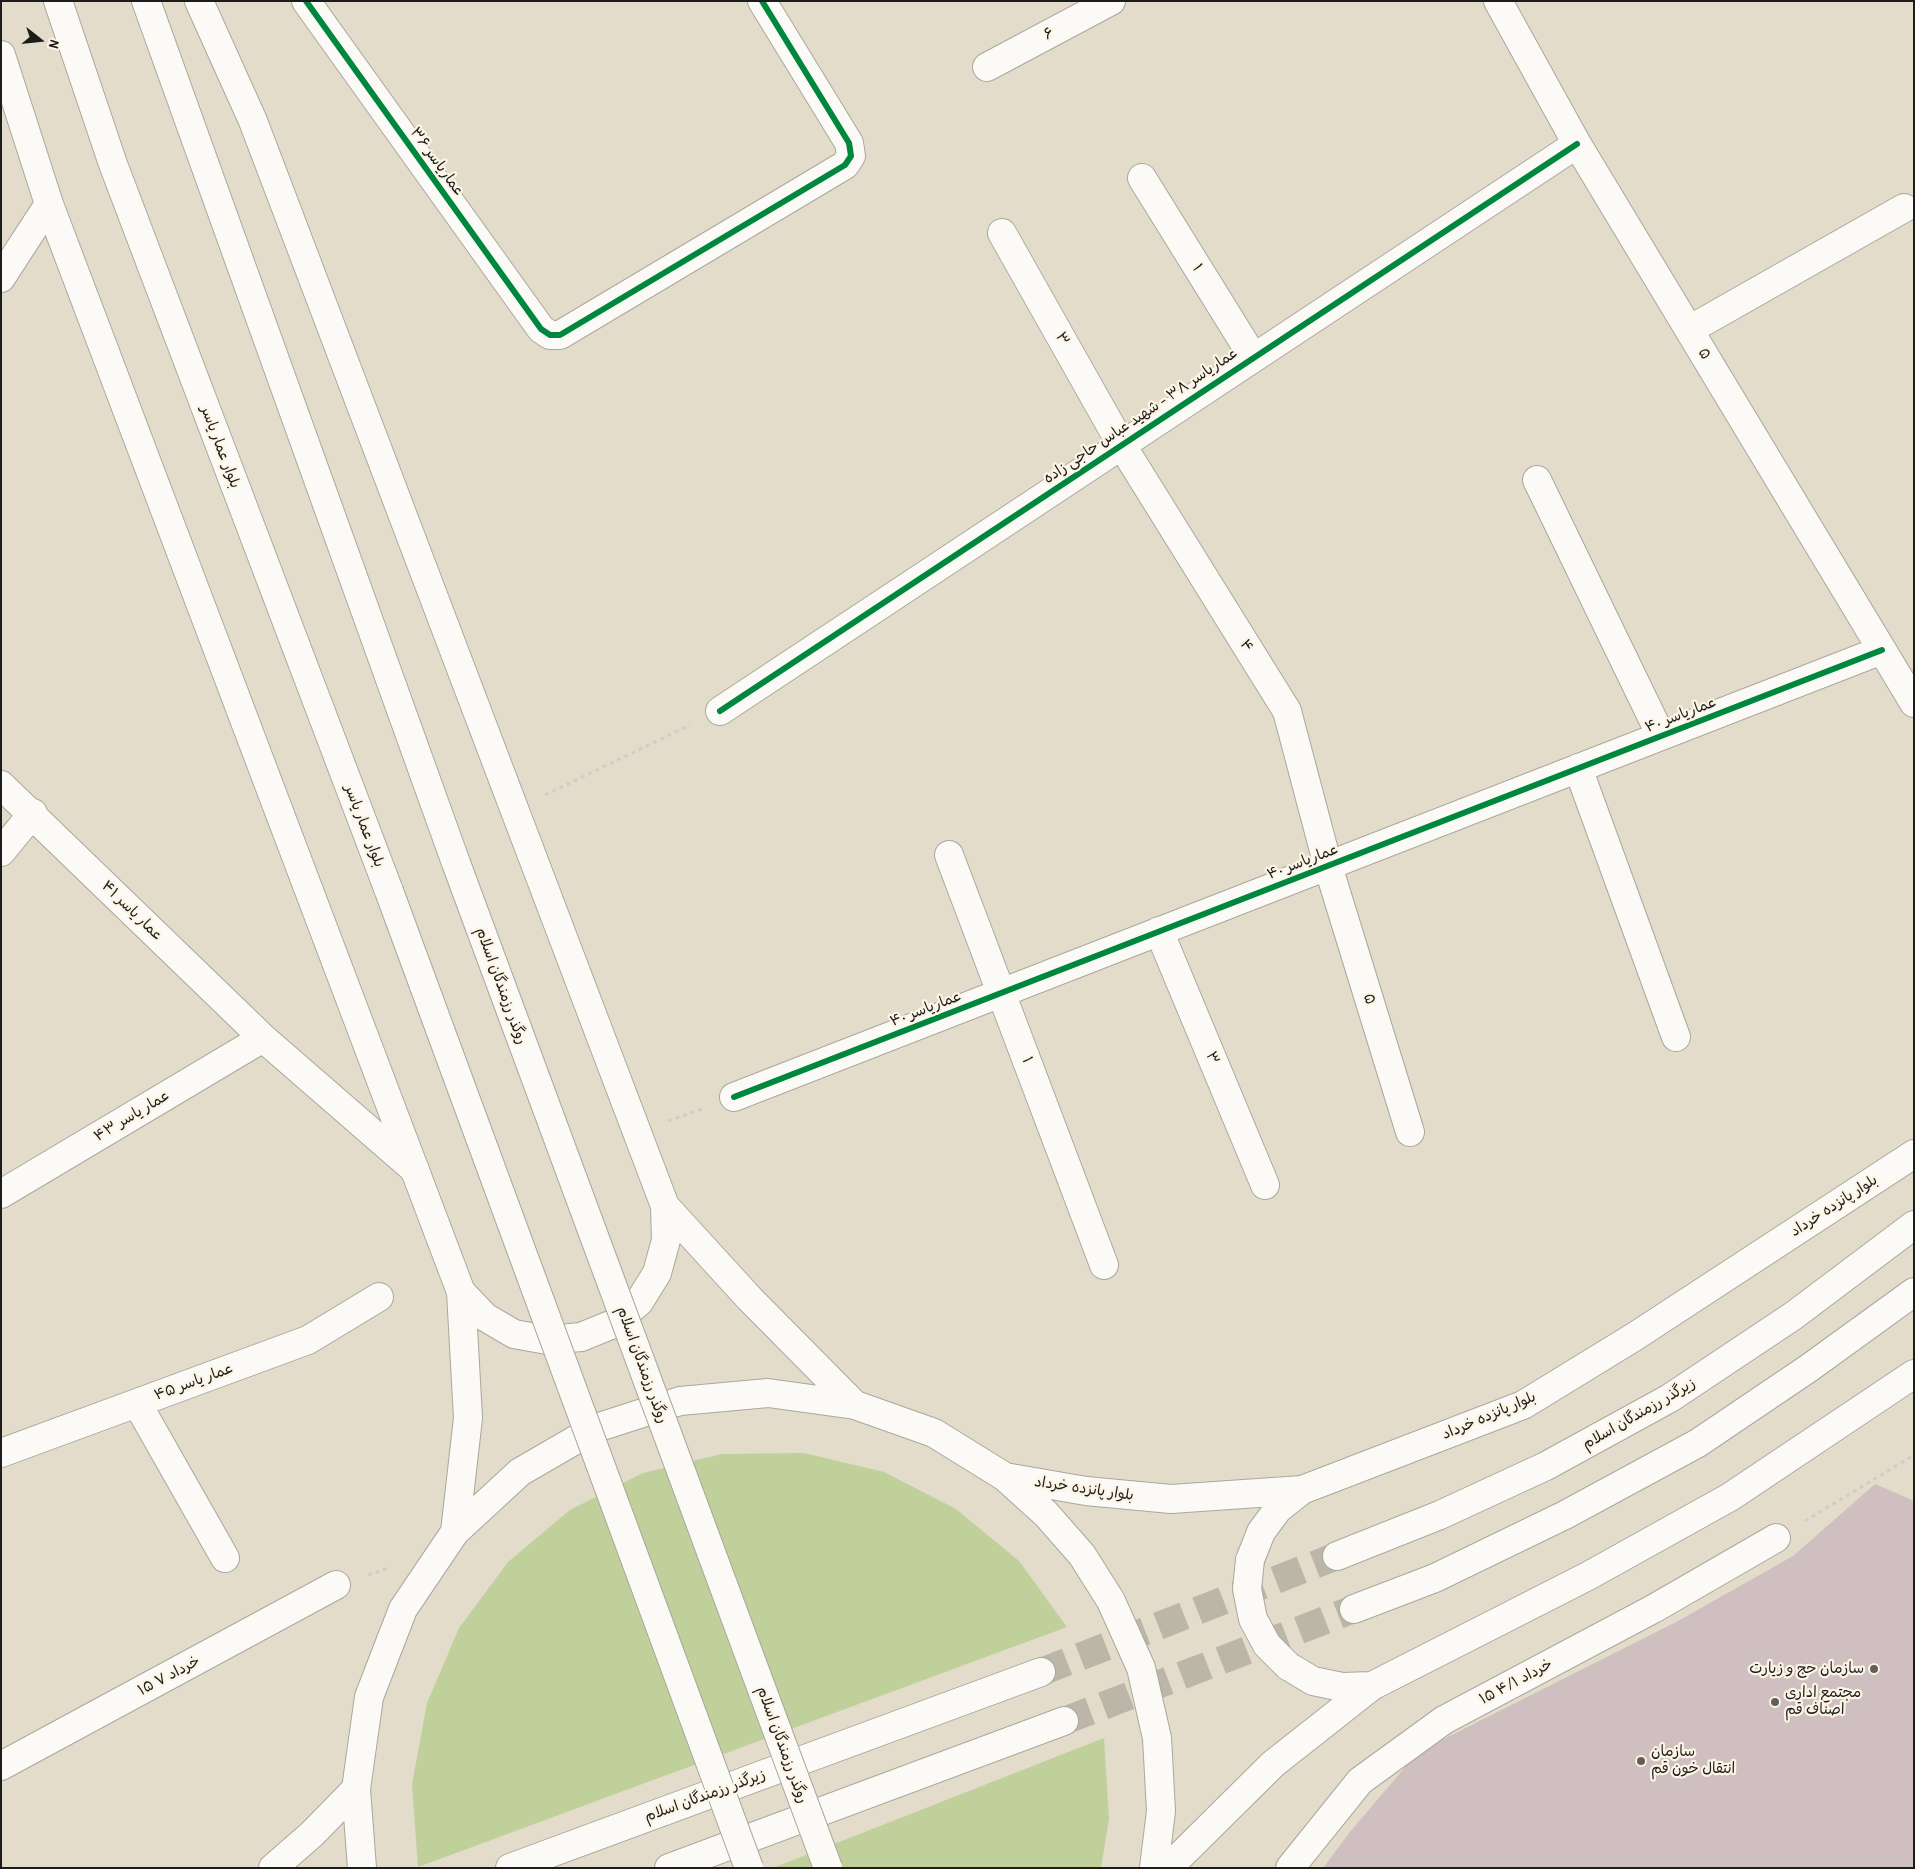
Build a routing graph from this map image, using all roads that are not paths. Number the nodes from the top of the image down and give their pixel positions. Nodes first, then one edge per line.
1 (58, 1) edge
2 (146, 1) edge
3 (199, 1) edge
4 (306, 1) edge
5 (762, 1) edge
6 (1111, 1) edge
7 (1498, 1) edge
8 (1, 55) edge
9 (987, 67) dead end
10 (1577, 144) junction
11 (1142, 178) dead end
12 (50, 204) junction
13 (1904, 208) dead end
14 (1002, 233) dead end
15 (1, 278) edge
16 (1689, 330) junction
17 (1253, 357) junction
18 (1121, 444) junction
19 (1538, 480) dead end
20 (1882, 650) junction
21 (1914, 703) edge
22 (720, 711) road end
23 (1661, 736) junction
24 (1578, 768) junction
25 (1, 785) edge
26 (33, 813) junction
27 (1, 852) edge
28 (949, 855) dead end
29 (1328, 866) junction
30 (1159, 932) junction
31 (1001, 993) junction
32 (1676, 1037) dead end
33 (263, 1038) junction
34 (734, 1097) road end
35 (1410, 1132) dead end
36 (1914, 1154) edge
37 (415, 1170) junction
38 (1265, 1185) dead end
39 (1, 1194) edge
40 (665, 1206) junction
41 (1914, 1225) edge
42 (1104, 1265) dead end
43 (461, 1292) junction
44 (1914, 1292) edge
45 (379, 1297) dead end
46 (1914, 1374) edge
47 (138, 1403) junction
48 (855, 1405) junction
49 (1, 1453) edge
50 (1005, 1477) junction
51 (1302, 1490) junction
52 (455, 1532) junction
53 (1776, 1538) road end
54 (1337, 1556) tunnel mouth
55 (225, 1558) dead end
56 (336, 1585) dead end
57 (1354, 1609) tunnel mouth
58 (1041, 1672) tunnel mouth
59 (1372, 1686) junction
60 (1064, 1721) tunnel mouth
61 (1, 1766) edge
62 (356, 1789) junction
63 (362, 1866) edge
64 (273, 1868) edge
65 (510, 1868) edge
66 (669, 1868) edge
67 (749, 1868) edge
68 (828, 1868) edge
69 (1154, 1868) edge
70 (1168, 1868) edge
71 (1290, 1868) edge

1 - 67 main road, بلوار عمار یاسر, bridge
2 - 68 main road, روگذر رزمندگان اسلام, bridge
3 - 40 main road
4 - 5 main road, عماریاسر ۳۶
6 - 9 main road, ۶
7 - 10 main road, ۵
8 - 12 main road
10 - 16 main road, ۵
10 - 17 main road, عماریاسر ۳۸ - شهید عباس حاجی زاده
11 - 17 main road, ۱
12 - 15 main road
12 - 37 main road
13 - 16 main road
14 - 18 main road, ۳
16 - 20 main road, ۵
17 - 18 main road, عماریاسر ۳۸ - شهید عباس حاجی زاده
18 - 22 main road, عماریاسر ۳۸ - شهید عباس حاجی زاده
18 - 29 main road, ۴
19 - 23 main road
20 - 21 main road, ۵
20 - 23 main road, عماریاسر ۴۰
23 - 24 main road, عماریاسر ۴۰
24 - 29 main road, عماریاسر ۴۰
24 - 32 main road
25 - 26 main road, عمار یاسر ۴۱
26 - 27 main road
26 - 33 main road, عمار یاسر ۴۱
28 - 31 main road, ۱
29 - 30 main road, عماریاسر ۴۰
29 - 35 main road, ۵
30 - 31 main road, عماریاسر ۴۰
30 - 38 main road, ۳
31 - 34 main road, عماریاسر ۴۰
31 - 42 main road, ۱
33 - 37 main road, عمار یاسر ۴۱
33 - 39 main road, عمار یاسر ۴۳
36 - 51 main road, بلوار پانزده خرداد
37 - 43 main road
40 - 43 main road
40 - 48 main road
41 - 54 main road, زیرگذر رزمندگان اسلام
43 - 52 main road
44 - 57 main road
45 - 47 main road, عمار یاسر ۴۵
46 - 59 main road
47 - 49 main road, عمار یاسر ۴۵
47 - 55 main road
48 - 50 main road
48 - 52 main road
50 - 51 main road, بلوار پانزده خرداد
50 - 69 main road, bridge
51 - 59 main road, bridge
52 - 62 main road
53 - 71 main road, ۱۵ خرداد ۴/۱
56 - 61 main road, ۱۵ خرداد ۷
58 - 65 main road, زیرگذر رزمندگان اسلام
59 - 70 main road
60 - 66 main road
62 - 63 main road
62 - 64 main road

